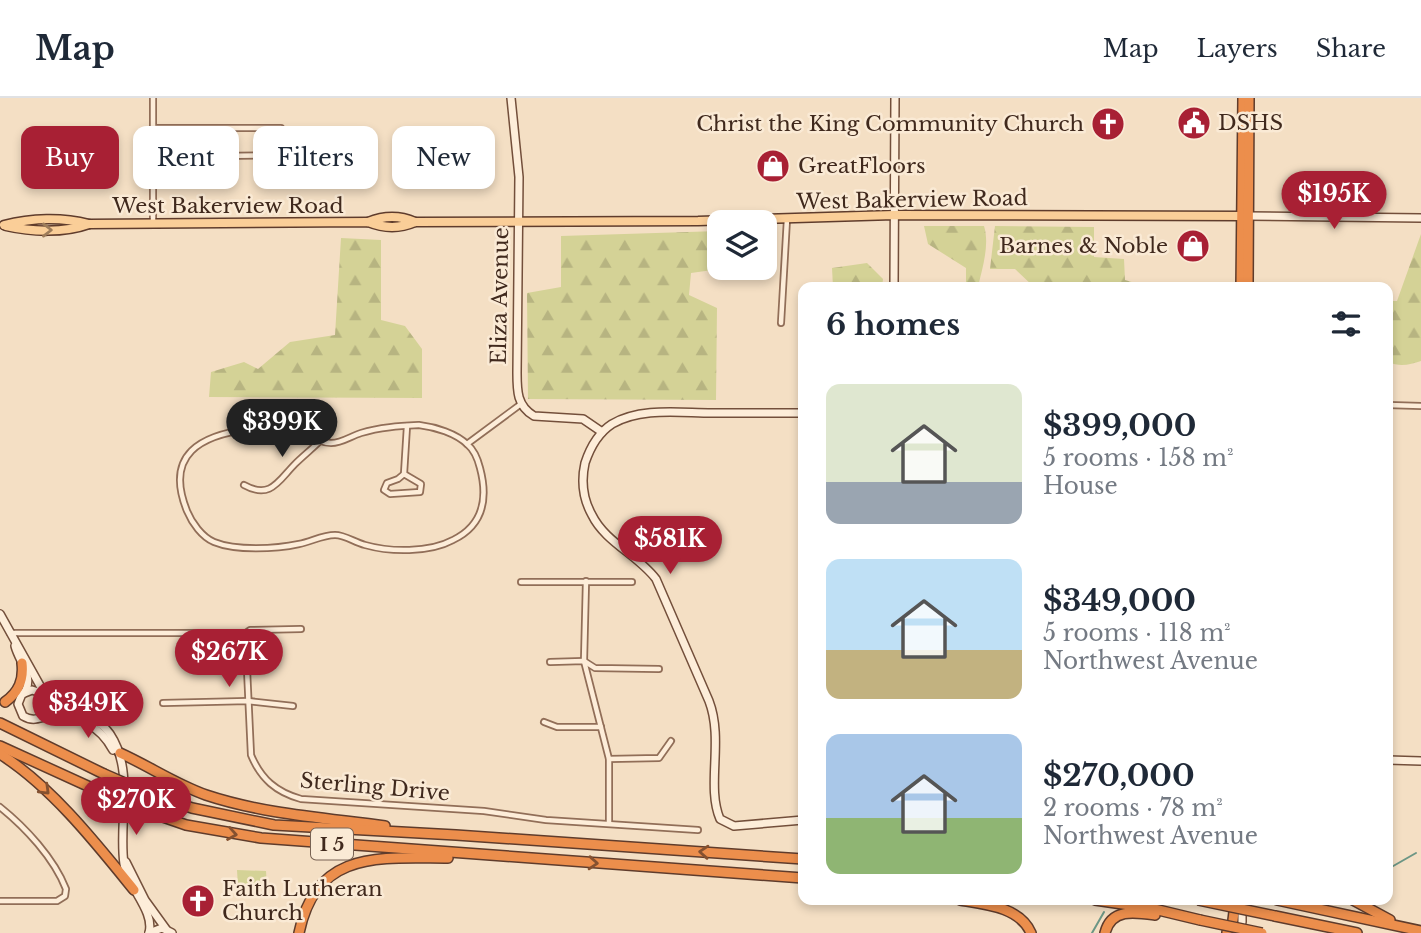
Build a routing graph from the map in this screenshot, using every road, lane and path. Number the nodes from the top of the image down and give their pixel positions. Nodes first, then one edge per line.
1 (153, 98) edge
2 (511, 98) edge
3 (895, 98) edge
4 (1242, 98) edge
5 (1249, 98) edge
6 (153, 126) edge
7 (239, 128) edge
8 (239, 156) edge
9 (153, 189) edge
10 (894, 215) junction
11 (1245, 216) junction
12 (1421, 218) edge
13 (787, 219) junction
14 (518, 222) junction
15 (153, 223) junction
16 (2, 225) edge
17 (894, 282) edge
18 (1241, 282) edge
19 (1248, 282) edge
20 (781, 323) dead end
21 (521, 404) junction
22 (1393, 405) edge
23 (1421, 406) edge
24 (798, 413) edge
25 (407, 426) junction
26 (602, 432) junction
27 (320, 441) junction
28 (467, 444) junction
29 (404, 474) junction
30 (244, 485) dead end
31 (521, 582) dead end
32 (586, 582) junction
33 (632, 582) dead end
34 (0, 614) edge
35 (300, 629) dead end
36 (10, 633) junction
37 (239, 638) junction
38 (14, 642) junction
39 (584, 661) junction
40 (550, 662) dead end
41 (22, 663) junction
42 (659, 669) dead end
43 (22, 694) junction
44 (45, 696) junction
45 (248, 701) junction
46 (2, 702) edge
47 (163, 703) dead end
48 (293, 706) dead end
49 (40, 718) junction
50 (544, 722) dead end
51 (0, 723) edge
52 (601, 727) junction
53 (671, 741) dead end
54 (0, 746) edge
55 (120, 752) junction
56 (0, 754) edge
57 (609, 759) junction
58 (1393, 760) edge
59 (1421, 761) edge
60 (123, 776) junction
61 (0, 807) edge
62 (798, 820) edge
63 (609, 823) junction
64 (698, 830) dead end
65 (456, 835) junction
66 (124, 858) junction
67 (525, 858) junction
68 (798, 859) edge
69 (798, 878) edge
70 (134, 890) junction
71 (0, 901) edge
72 (981, 905) edge
73 (1129, 905) edge
74 (1221, 905) edge
75 (1301, 905) edge
76 (1362, 905) edge
77 (1200, 920) junction
78 (1419, 930) edge
79 (169, 931) edge
80 (149, 933) edge
81 (299, 933) edge
82 (1031, 933) edge
83 (1105, 933) edge
84 (1262, 933) edge
85 (1357, 933) edge

1 - 6 street
2 - 14 street, Eliza Avenue
3 - 10 street
4 - 11 highway
5 - 11 highway
7 - 8 street
9 - 15 street
10 - 11 main road, West Bakerview Road
10 - 13 main road, West Bakerview Road
10 - 17 street
11 - 12 street
11 - 18 highway
11 - 19 highway
13 - 14 main road, West Bakerview Road
13 - 20 street
14 - 15 main road, West Bakerview Road
14 - 21 street, Eliza Avenue
15 - 16 main road, West Bakerview Road
21 - 26 street
21 - 28 street
22 - 23 street
24 - 26 street
25 - 27 street
25 - 28 street
25 - 29 street
26 - 62 street
27 - 28 street
27 - 30 street
29 - 29 street
31 - 32 street
32 - 33 street
32 - 39 street
34 - 36 street
35 - 37 street
36 - 37 street
36 - 38 street
37 - 45 street, Sterling Drive
38 - 41 street
38 - 44 street
39 - 40 street
39 - 42 street
39 - 52 street
41 - 43 street
41 - 46 highway
43 - 44 street
43 - 46 highway
43 - 49 street
44 - 49 street
44 - 55 street
45 - 47 street
45 - 48 street
45 - 63 street, Sterling Drive
49 - 60 street
50 - 52 street
51 - 65 highway, I 5, bridge
52 - 57 street
53 - 57 street
54 -> 67 highway, I 5, bridge
55 - 60 street
55 - 65 highway
56 -> 70 highway
57 - 63 street
58 - 59 street
60 - 66 street
61 - 71 street
63 - 64 street, Sterling Drive
68 -> 65 highway, I 5
66 - 70 street
66 - 79 street
67 -> 69 highway, I 5
67 - 81 highway
70 - 80 street
72 - 82 highway
73 - 77 highway
74 - 85 highway, bridge
75 - 78 highway
76 - 78 highway
77 - 83 highway
77 - 84 highway, bridge
79 - 80 street

